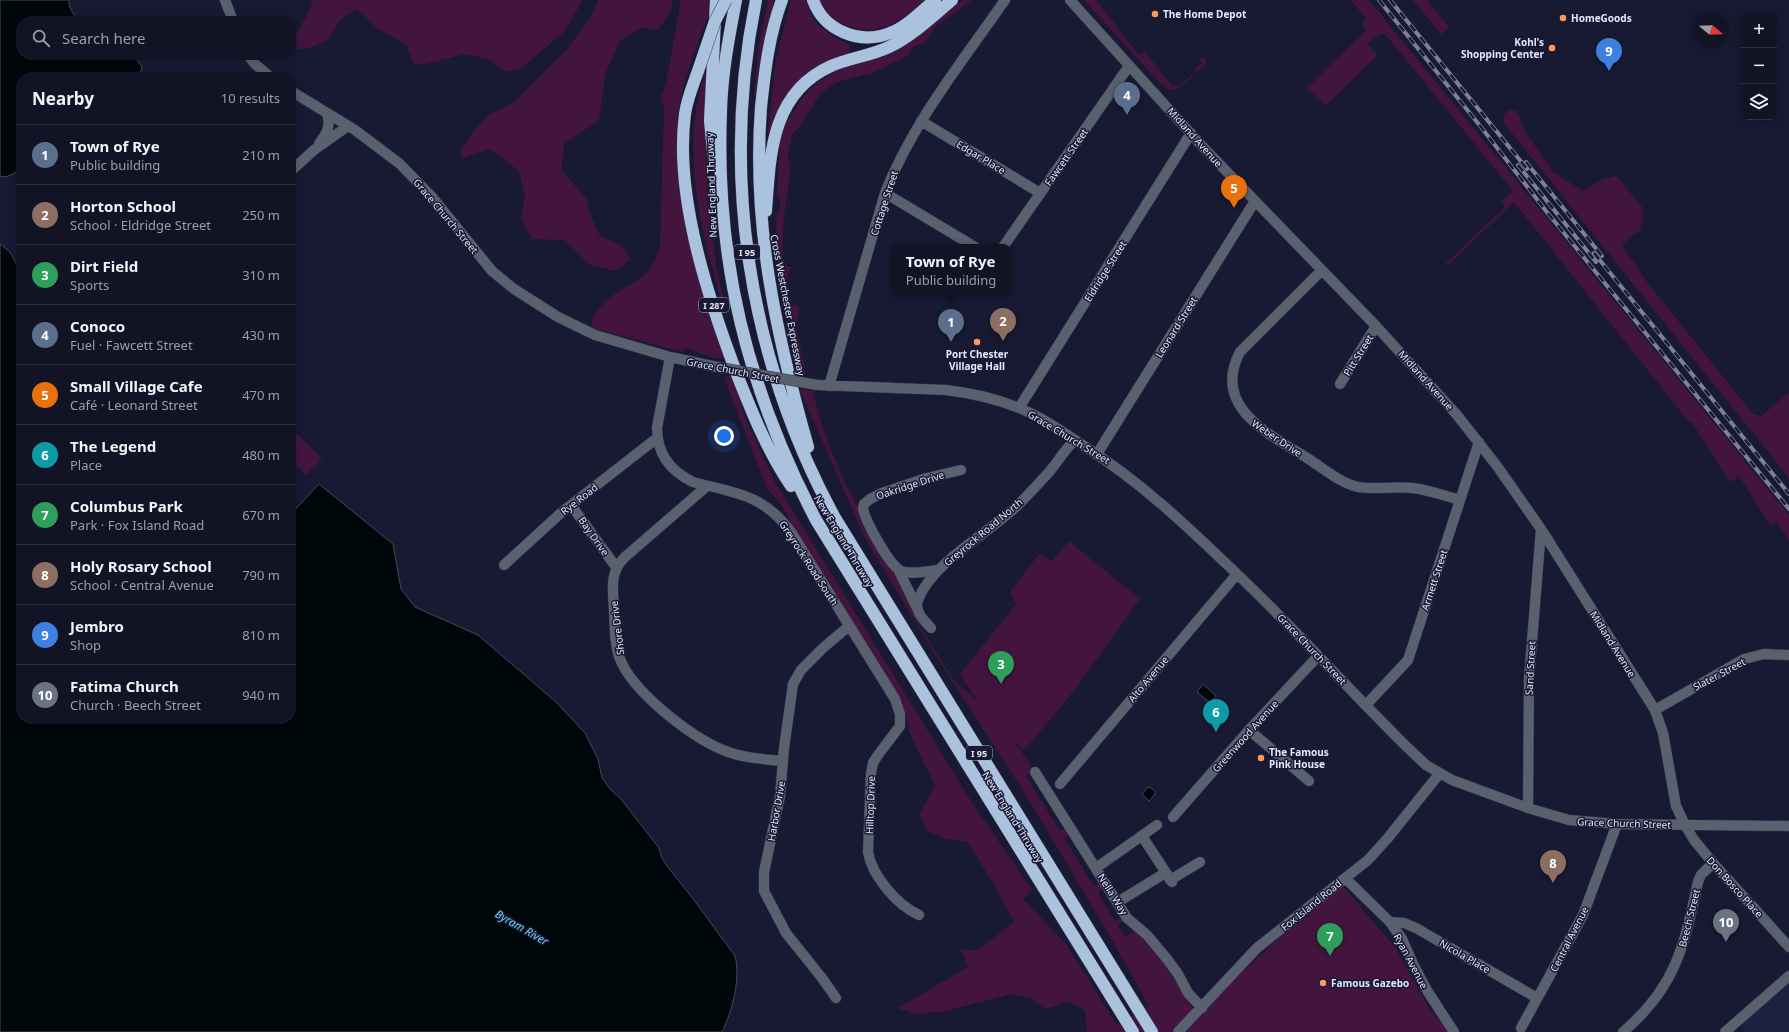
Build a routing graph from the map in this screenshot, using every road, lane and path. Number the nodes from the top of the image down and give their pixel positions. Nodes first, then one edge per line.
1 (225, 0) edge
2 (716, 0) edge
3 (726, 0) edge
4 (736, 0) edge
5 (756, 0) edge
6 (782, 0) edge
7 (813, 0) edge
8 (935, 0) edge
9 (952, 0) edge
10 (1005, 0) edge
11 (1070, 0) edge
12 (231, 16) edge
13 (252, 60) edge
14 (1130, 66) junction
15 (264, 72) edge
16 (296, 95) edge
17 (327, 114) junction
18 (921, 121) junction
19 (348, 126) junction
20 (1190, 133) junction
21 (314, 150) junction
22 (296, 166) edge
23 (885, 193) junction
24 (1040, 193) junction
25 (1255, 201) junction
26 (722, 202) junction
27 (970, 244) edge
28 (1005, 244) edge
29 (764, 248) junction
30 (1322, 270) junction
31 (1376, 326) junction
32 (670, 357) junction
33 (1340, 384) dead end
34 (829, 386) junction
35 (1019, 408) junction
36 (657, 438) junction
37 (1075, 440) junction
38 (1479, 442) junction
39 (1097, 454) junction
40 (961, 470) dead end
41 (707, 486) junction
42 (821, 493) junction
43 (1460, 500) junction
44 (571, 505) junction
45 (816, 520) junction
46 (1541, 529) junction
47 (504, 566) dead end
48 (616, 567) junction
49 (898, 569) junction
50 (938, 570) junction
51 (1237, 574) junction
52 (917, 608) junction
53 (849, 626) junction
54 (931, 628) dead end
55 (1789, 655) edge
56 (1318, 656) junction
57 (1366, 705) junction
58 (1655, 710) junction
59 (1249, 730) junction
60 (783, 761) junction
61 (1035, 772) dead end
62 (1440, 773) junction
63 (1309, 781) dead end
64 (1060, 784) dead end
65 (1528, 808) junction
66 (1173, 817) dead end
67 (1617, 824) junction
68 (1157, 825) dead end
69 (1684, 825) junction
70 (1789, 826) edge
71 (1142, 836) junction
72 (1200, 862) dead end
73 (1713, 863) junction
74 (1096, 868) junction
75 (1169, 878) junction
76 (1345, 878) junction
77 (1118, 902) junction
78 (919, 915) dead end
79 (1390, 922) junction
80 (1789, 947) edge
81 (1789, 976) edge
82 (836, 998) dead end
83 (1537, 998) junction
84 (1202, 1008) junction
85 (1521, 1028) dead end
86 (1732, 1030) edge
87 (1133, 1032) edge
88 (1152, 1032) edge
89 (1178, 1032) edge
90 (1454, 1032) edge
91 (1623, 1032) edge

1 - 12 street
2 - 26 highway
3 - 45 highway, I 287, bridge
4 - 26 highway, New England Thruway / I 95
5 - 42 highway, New England Thruway / I 95
6 - 29 highway, Cross Westchester Expressway
7 - 8 highway
9 - 29 highway
10 - 18 street, Cottage Street
11 - 14 street, Midland Avenue
13 - 15 street
14 - 20 street, Midland Avenue
14 - 24 street, Fawcett Street
16 - 17 street, Grace Church Street
17 - 19 street, Grace Church Street
17 - 21 street
18 - 23 street, Cottage Street
18 - 24 street, Edgar Place
19 - 21 street
19 - 32 street, Grace Church Street
20 - 25 street, Midland Avenue
20 - 35 street, Eldridge Street
21 - 22 street
23 - 27 street
23 - 34 street, Cottage Street
24 - 28 street, Fawcett Street
25 - 30 street, Midland Avenue
25 - 39 street, Leonard Street
26 - 45 highway, New England Thruway / I 95
29 - 42 highway, Cross Westchester Expressway
30 - 31 street, Midland Avenue
30 - 43 street, Weber Drive
31 - 33 street, Pitt Street
31 - 38 street, Midland Avenue
32 - 34 street, Grace Church Street, bridge
32 - 36 street, Greyrock Road South
34 - 35 street, Grace Church Street
35 - 37 street, Grace Church Street
36 - 41 street, Greyrock Road South
36 - 44 street, Rye Road
37 - 39 street, Grace Church Street
37 - 50 street, Greyrock Road North
38 - 43 street, Armett Street
38 - 46 street, Midland Avenue
39 - 51 street, Grace Church Street
40 - 49 street, Oakridge Drive
41 - 48 street
41 - 53 street, Greyrock Road South
42 - 88 highway, New England Thruway / I 95
43 - 57 street, Armett Street
44 - 47 street, Rye Road
44 - 48 street, Bay Drive
45 - 87 highway, New England Thruway / I 95
46 - 58 street, Midland Avenue
46 - 65 street, Sand Street
48 - 60 street, Shore Drive
49 - 50 street
49 - 52 street, Oakridge Drive
50 - 52 street, Greyrock Road North
51 - 56 street, Grace Church Street
51 - 64 street, Alto Avenue
52 - 54 street, Oakridge Drive
53 - 60 street, Harbor Drive
53 - 78 street, Hilltop Drive
55 - 58 street, Slater Street
56 - 57 street, Grace Church Street
56 - 59 street, Greenwood Avenue
57 - 62 street, Grace Church Street
58 - 69 street, Midland Avenue
59 - 63 street
59 - 66 street, Greenwood Avenue
60 - 82 street, Harbor Drive
61 - 74 street, Nella Way
62 - 65 street, Grace Church Street
62 - 76 street, Fox Island Road
65 - 67 street, Grace Church Street
67 - 69 street, Grace Church Street
67 - 83 street, Central Avenue
68 - 71 street
69 - 70 street, Grace Church Street
69 - 73 street, Don Bosco Place
71 - 74 street
71 - 75 street
72 - 75 street
73 - 80 street, Don Bosco Place
73 - 91 street, Beech Street
74 - 77 street, Nella Way
75 - 77 street
76 - 79 street, Ryan Avenue
76 - 84 street, Fox Island Road
77 - 84 street, Nella Way
79 - 83 street, Nicola Place
79 - 90 street, Ryan Avenue
81 - 86 street
83 - 85 street, Central Avenue
84 - 89 street, Fox Island Road

